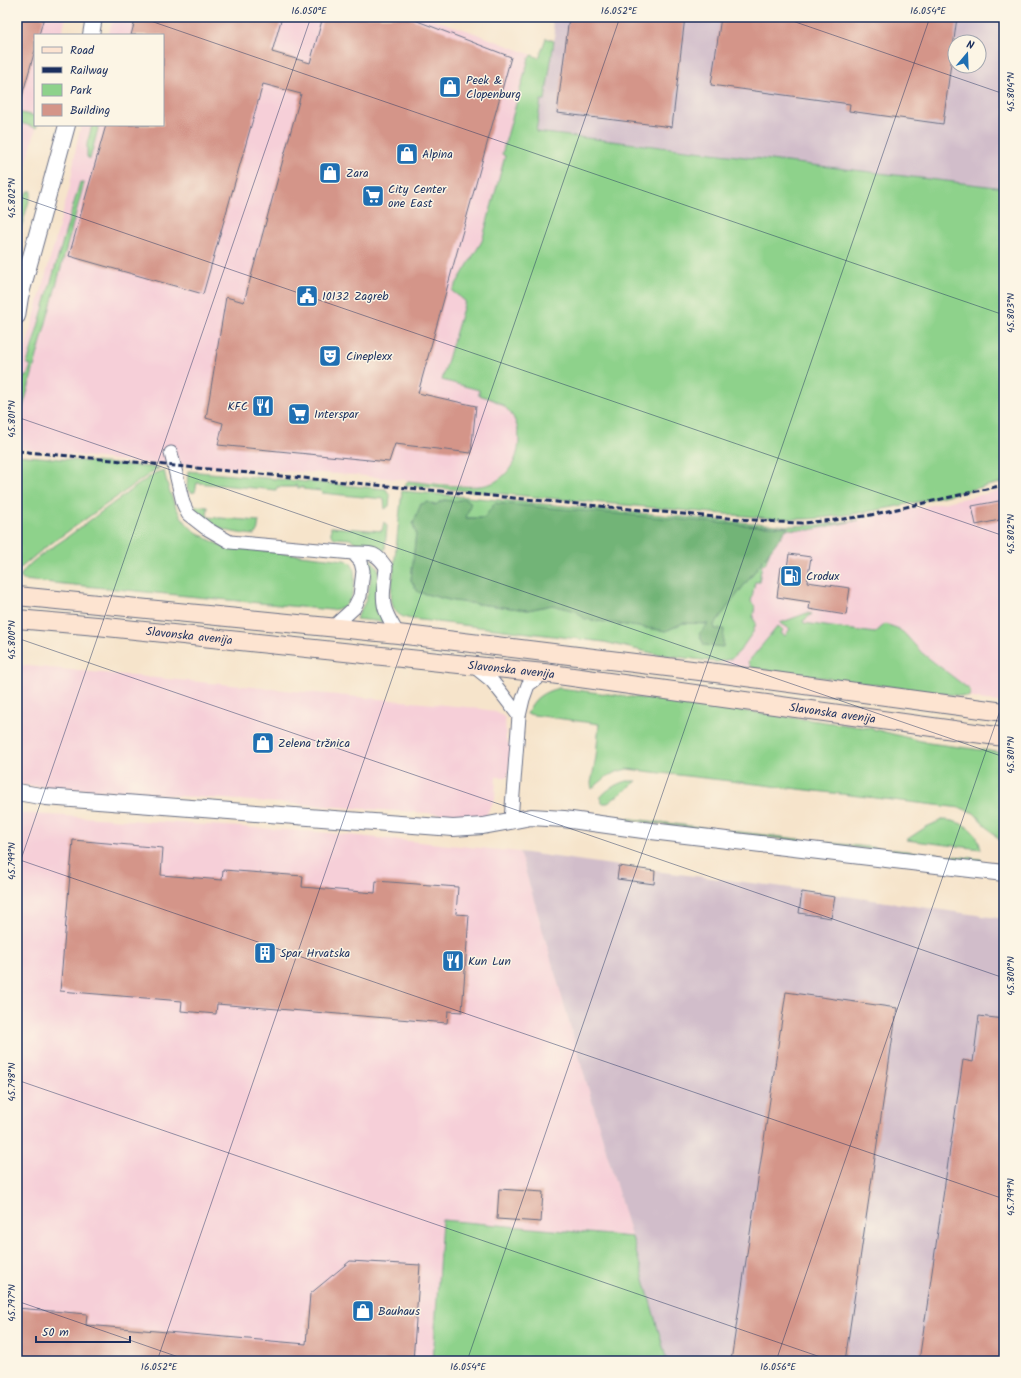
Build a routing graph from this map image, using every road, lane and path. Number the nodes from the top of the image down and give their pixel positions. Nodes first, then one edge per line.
1 (67, 126) edge
2 (19, 300) edge
3 (17, 316) edge
4 (171, 453) dead end
5 (353, 552) junction
6 (17, 596) edge
7 (17, 619) edge
8 (333, 626) junction
9 (398, 634) junction
10 (472, 665) junction
11 (544, 673) junction
12 (1004, 712) edge
13 (519, 716) junction
14 (1004, 737) edge
15 (17, 792) edge
16 (511, 820) junction
17 (1004, 873) edge

1 - 2 street
2 - 3 street
4 - 5 street
5 - 8 street
5 - 9 street
6 - 8 main road, Slavonska avenija
7 - 10 main road, Slavonska avenija
8 - 9 main road, Slavonska avenija
9 - 12 main road, Slavonska avenija
10 - 11 main road, Slavonska avenija
10 - 13 street
11 - 13 street
11 - 14 main road, Slavonska avenija
13 - 16 street
15 - 16 street
16 - 17 street

